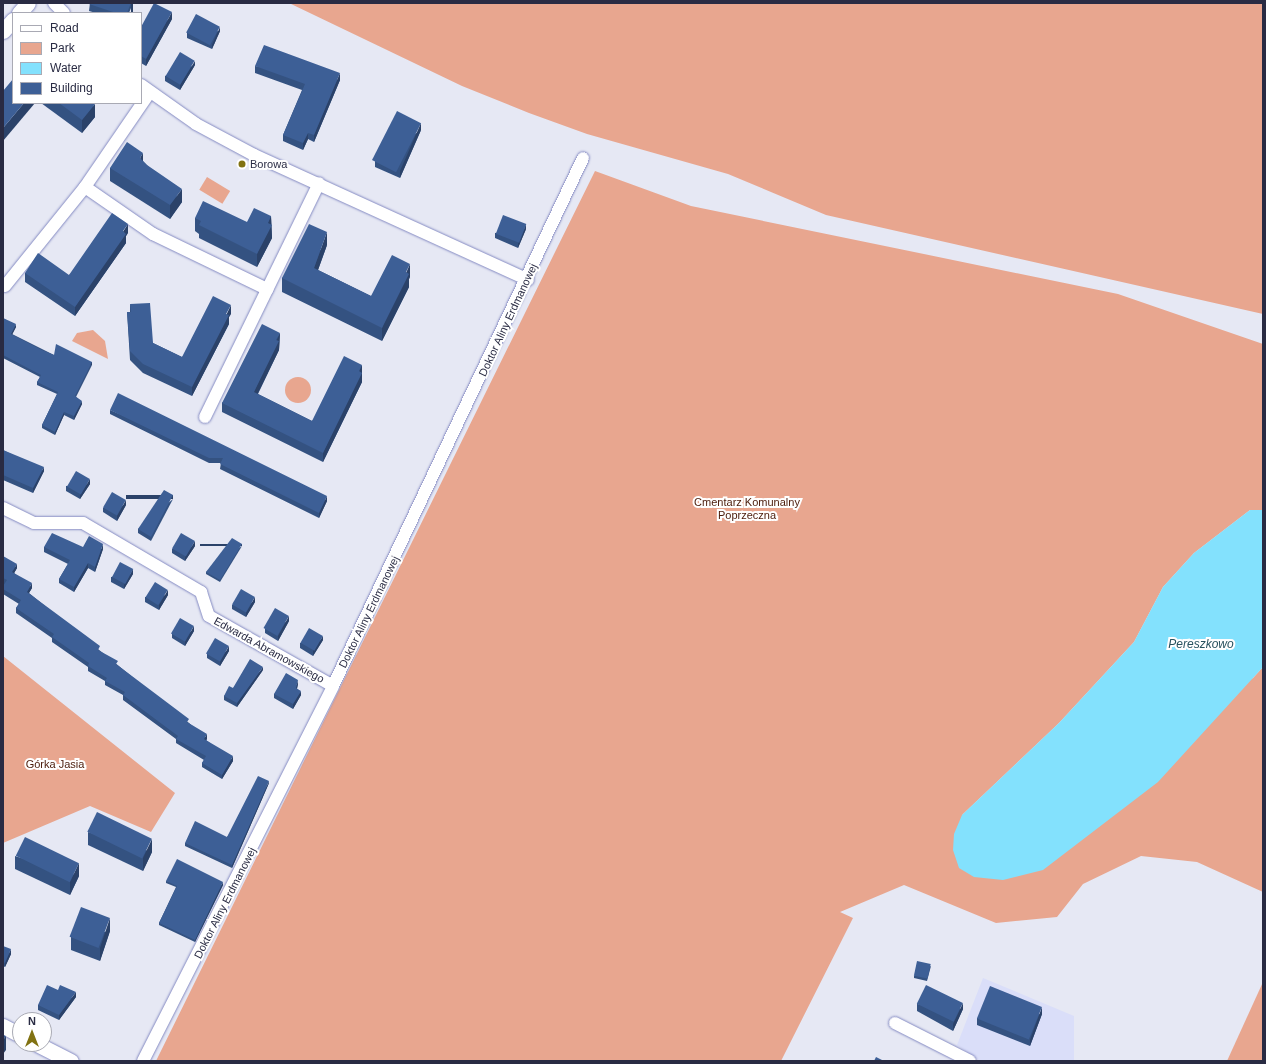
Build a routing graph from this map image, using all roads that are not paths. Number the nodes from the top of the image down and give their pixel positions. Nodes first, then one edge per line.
1 (28, 3) edge
2 (54, 3) edge
3 (20, 12) edge
4 (63, 12) edge
5 (12, 21) edge
6 (3, 31) edge
7 (146, 89) edge
8 (137, 104) edge
9 (582, 158) dead end
10 (319, 183) junction
11 (85, 187) junction
12 (528, 280) junction
13 (5, 286) dead end
14 (267, 290) junction
15 (205, 417) dead end
16 (3, 508) edge
17 (333, 686) junction
18 (894, 1023) dead end
19 (3, 1026) edge
20 (12, 1031) edge
21 (52, 1052) edge
22 (71, 1061) edge
23 (143, 1061) edge
24 (970, 1061) edge

1 - 3 street
2 - 4 street
5 - 6 street
7 - 10 street
8 - 11 street
9 - 12 street, Doktor Aliny Erdmanowej
10 - 12 street
10 - 14 street
11 - 13 street
11 - 14 street
12 - 17 street, Doktor Aliny Erdmanowej
14 - 15 street
16 - 17 street, Edwarda Abramowskiego
17 - 23 street, Doktor Aliny Erdmanowej
18 - 24 street
19 - 20 street
21 - 22 street

